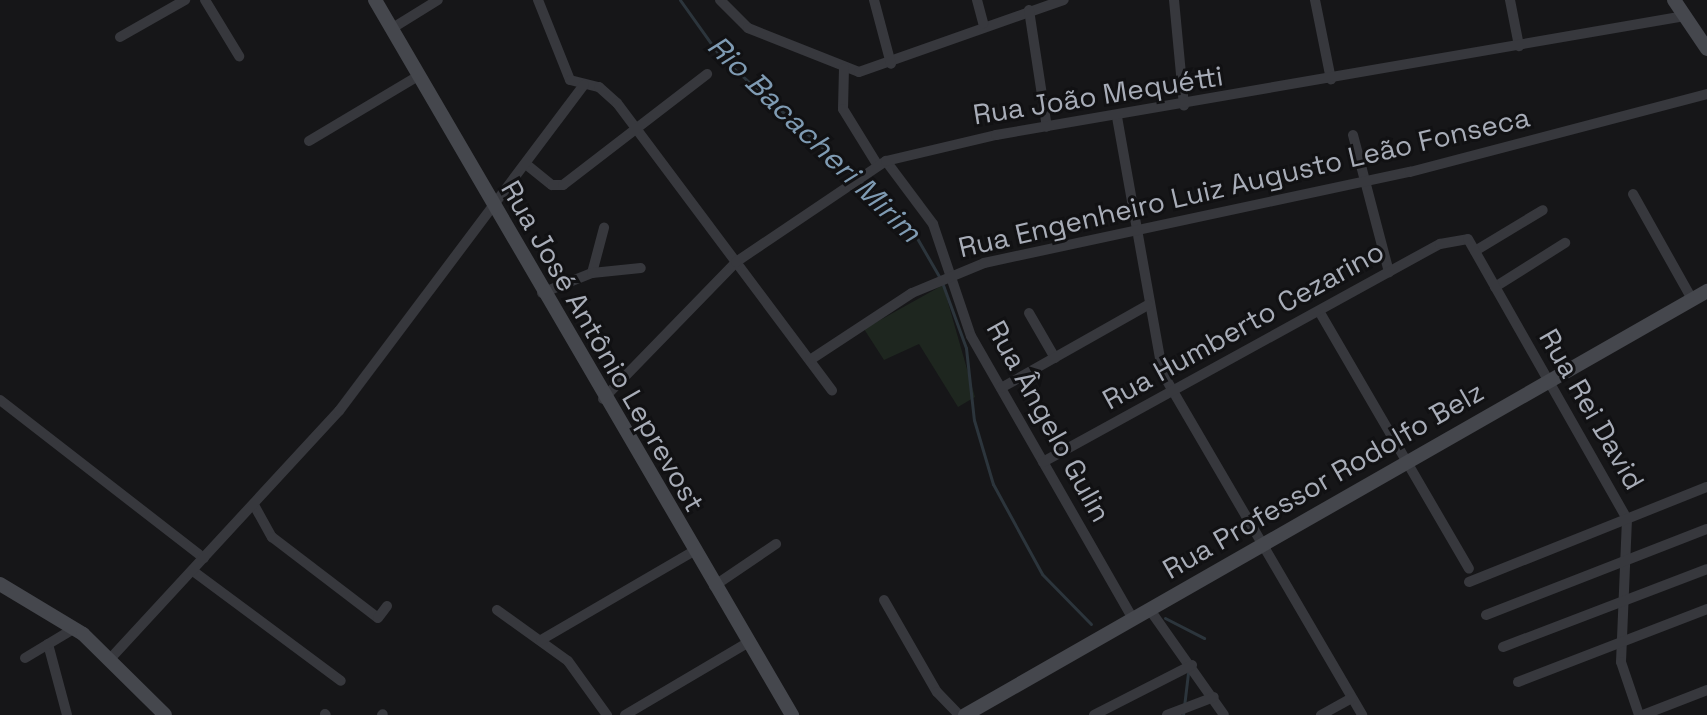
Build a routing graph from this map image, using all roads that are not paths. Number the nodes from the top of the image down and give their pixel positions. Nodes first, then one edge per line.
1 (185, 0) edge
2 (205, 0) edge
3 (375, 0) edge
4 (438, 0) edge
5 (538, 0) edge
6 (720, 0) edge
7 (874, 0) edge
8 (977, 0) edge
9 (1064, 0) edge
10 (1174, 0) edge
11 (1315, 0) edge
12 (1510, 0) edge
13 (1674, 0) edge
14 (1029, 10) junction
15 (1685, 16) junction
16 (983, 23) junction
17 (391, 29) junction
18 (120, 37) dead end
19 (1519, 46) junction
20 (1707, 49) edge
21 (239, 56) dead end
22 (891, 64) junction
23 (844, 68) junction
24 (707, 74) dead end
25 (418, 76) junction
26 (1331, 79) junction
27 (570, 80) junction
28 (584, 85) junction
29 (1707, 94) edge
30 (571, 103) junction
31 (1184, 106) junction
32 (1117, 117) junction
33 (1047, 127) junction
34 (639, 132) junction
35 (1353, 135) dead end
36 (309, 141) dead end
37 (881, 162) junction
38 (527, 165) junction
39 (1365, 181) junction
40 (1633, 194) dead end
41 (494, 209) junction
42 (1543, 210) dead end
43 (604, 228) dead end
44 (1137, 230) junction
45 (1468, 239) joint
46 (1565, 243) dead end
47 (1475, 251) junction
48 (736, 262) junction
49 (641, 268) dead end
50 (1389, 272) junction
51 (592, 273) junction
52 (949, 275) junction
53 (1495, 287) junction
54 (1707, 291) edge
55 (542, 293) junction
56 (1692, 299) junction
57 (1148, 305) junction
58 (1319, 311) junction
59 (1029, 313) dead end
60 (1055, 358) junction
61 (810, 360) junction
62 (1549, 381) junction
63 (1001, 388) junction
64 (832, 390) dead end
65 (1174, 390) junction
66 (603, 399) junction
67 (0, 400) edge
68 (1043, 462) junction
69 (1407, 462) junction
70 (1707, 487) edge
71 (254, 505) junction
72 (1627, 519) junction
73 (1707, 529) edge
74 (776, 544) dead end
75 (1263, 545) junction
76 (692, 552) junction
77 (204, 558) junction
78 (1625, 559) junction
79 (1469, 569) dead end
80 (1707, 569) edge
81 (193, 571) junction
82 (1469, 582) dead end
83 (0, 584) edge
84 (714, 586) junction
85 (884, 600) dead end
86 (1624, 602) junction
87 (387, 606) dead end
88 (1707, 609) edge
89 (497, 610) dead end
90 (1150, 610) junction
91 (1486, 615) dead end
92 (1133, 619) junction
93 (75, 628) junction
94 (541, 640) junction
95 (749, 642) junction
96 (1622, 642) junction
97 (48, 644) junction
98 (1503, 647) dead end
99 (25, 658) dead end
100 (110, 659) junction
101 (1192, 665) junction
102 (341, 681) dead end
103 (1518, 682) dead end
104 (1707, 690) edge
105 (1214, 697) junction
106 (1352, 698) junction
107 (974, 713) edge
108 (1171, 714) edge
109 (1363, 714) edge
110 (67, 715) edge
111 (165, 715) edge
112 (607, 715) edge
113 (625, 715) edge
114 (792, 715) edge
115 (959, 715) edge
116 (1094, 715) edge
117 (1224, 715) edge
118 (1321, 715) edge
119 (1641, 715) edge

1 - 18 street
2 - 21 street
3 - 17 street, Rua José Antônio Leprevost
4 - 17 street
5 - 27 street
6 - 23 street
7 - 22 street
8 - 16 street
9 - 14 street
10 - 31 street
11 - 26 street
12 - 19 street
13 - 15 street
14 - 16 street
14 - 33 street
15 - 19 street, Rua João Mequétti
15 - 20 street
16 - 22 street
17 - 25 street, Rua José Antônio Leprevost
19 - 26 street, Rua João Mequétti
22 - 23 street
23 - 37 street, Rua Ângelo Gulin
24 - 34 street
25 - 36 street
25 - 41 street, Rua José Antônio Leprevost
26 - 31 street, Rua João Mequétti
27 - 28 street
27 - 30 street
28 - 30 street
28 - 34 street
29 - 39 street, Rua Engenheiro Luiz Augusto Leão Fonseca
30 - 38 street
31 - 32 street, Rua João Mequétti
32 - 33 street, Rua João Mequétti
32 - 44 street
33 - 37 street, Rua João Mequétti
34 - 38 street
34 - 48 street
35 - 39 street
37 - 48 street, Rua João Mequétti
37 - 52 street, Rua Ângelo Gulin
38 - 41 street
39 - 44 street, Rua Engenheiro Luiz Augusto Leão Fonseca
39 - 50 street
40 - 56 street
41 - 55 street, Rua José Antônio Leprevost
41 - 71 street
42 - 47 street
43 - 51 street
44 - 52 street, Rua Engenheiro Luiz Augusto Leão Fonseca
44 - 57 street
45 - 47 street, Rua Rei David
45 - 50 street, Rua Humberto Cezarino
46 - 53 street
47 - 53 street, Rua Rei David
48 - 61 street
48 - 66 street, Rua João Mequétti
49 - 51 street
50 - 58 street, Rua Humberto Cezarino
51 - 55 street
52 - 61 street, Rua Engenheiro Luiz Augusto Leão Fonseca
52 - 63 street, Rua Ângelo Gulin
53 - 62 street, Rua Rei David
54 - 56 street, Rua Professor Rodolfo Belz
55 - 66 street, Rua José Antônio Leprevost
56 - 62 street, Rua Professor Rodolfo Belz
57 - 60 street
57 - 65 street
58 - 65 street, Rua Humberto Cezarino
58 - 69 street
59 - 60 street
60 - 63 street
61 - 64 street
62 - 69 street, Rua Professor Rodolfo Belz
62 - 72 street, Rua Rei David
63 - 68 street, Rua Ângelo Gulin
65 - 68 street, Rua Humberto Cezarino
65 - 75 street
66 - 76 street, Rua José Antônio Leprevost
67 - 77 street
68 - 92 street, Rua Ângelo Gulin
69 - 75 street, Rua Professor Rodolfo Belz
69 - 79 street
70 - 72 street
71 - 77 street
71 - 87 street
72 - 78 street, Rua Rei David
72 - 82 street
73 - 78 street
74 - 84 street
75 - 90 street, Rua Professor Rodolfo Belz
75 - 106 street
76 - 84 street, Rua José Antônio Leprevost
76 - 94 street
77 - 81 street
78 - 86 street, Rua Rei David
78 - 91 street
80 - 86 street
81 - 100 street
81 - 102 street
83 - 93 street
84 - 95 street, Rua José Antônio Leprevost
85 - 115 street
86 - 96 street, Rua Rei David
86 - 98 street
88 - 96 street
89 - 94 street
90 - 92 street, Rua Professor Rodolfo Belz
90 - 101 street
92 - 107 street, Rua Professor Rodolfo Belz
93 - 97 street
93 - 100 street
94 - 112 street
95 - 113 street
95 - 114 street, Rua José Antônio Leprevost
96 - 103 street
96 - 119 street, Rua Rei David
97 - 99 street
97 - 110 street
100 - 111 street
101 - 105 street
101 - 116 street
104 - 119 street
105 - 108 street
105 - 117 street
106 - 109 street
106 - 118 street

